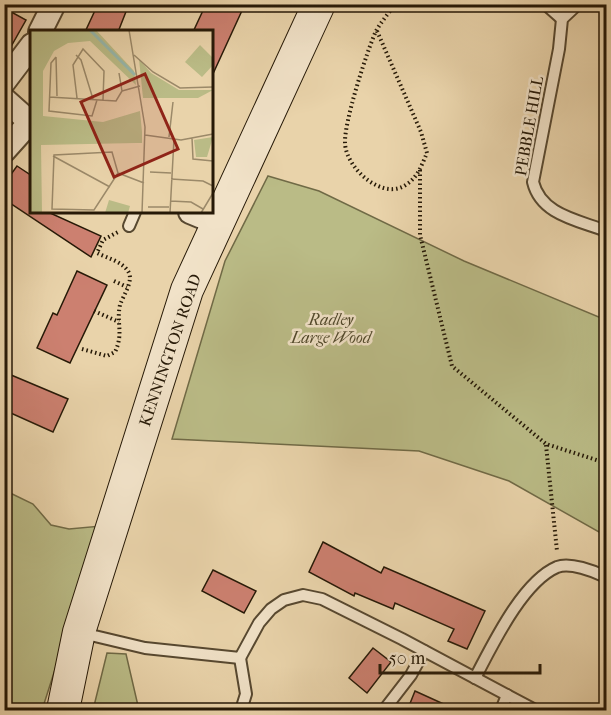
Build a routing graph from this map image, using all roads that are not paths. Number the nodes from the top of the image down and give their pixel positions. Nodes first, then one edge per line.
1 (54, 4) edge
2 (319, 4) edge
3 (545, 4) edge
4 (578, 4) edge
5 (562, 19) junction
6 (41, 30) edge
7 (30, 48) edge
8 (4, 82) edge
9 (4, 99) edge
10 (30, 122) edge
11 (30, 124) edge
12 (4, 151) edge
13 (135, 213) edge
14 (192, 213) edge
15 (219, 224) junction
16 (129, 226) road end
17 (606, 231) edge
18 (606, 577) edge
19 (79, 632) junction
20 (424, 651) junction
21 (240, 658) junction
22 (475, 678) junction
23 (507, 695) junction
24 (63, 711) edge
25 (241, 711) edge
26 (384, 711) edge
27 (501, 711) edge
28 (535, 711) edge

1 - 6 street
2 - 15 street, KENNINGTON ROAD
3 - 5 lane
4 - 5 lane
5 - 17 lane, PEBBLE HILL
7 - 8 street
9 - 10 street
11 - 12 street
13 - 16 lane
14 - 15 street
15 - 19 street, KENNINGTON ROAD
18 - 22 lane
19 - 21 lane
19 - 24 street, KENNINGTON ROAD
20 - 21 lane
20 - 22 lane
20 - 26 lane
21 - 25 lane
22 - 23 lane
23 - 27 lane
23 - 28 lane

